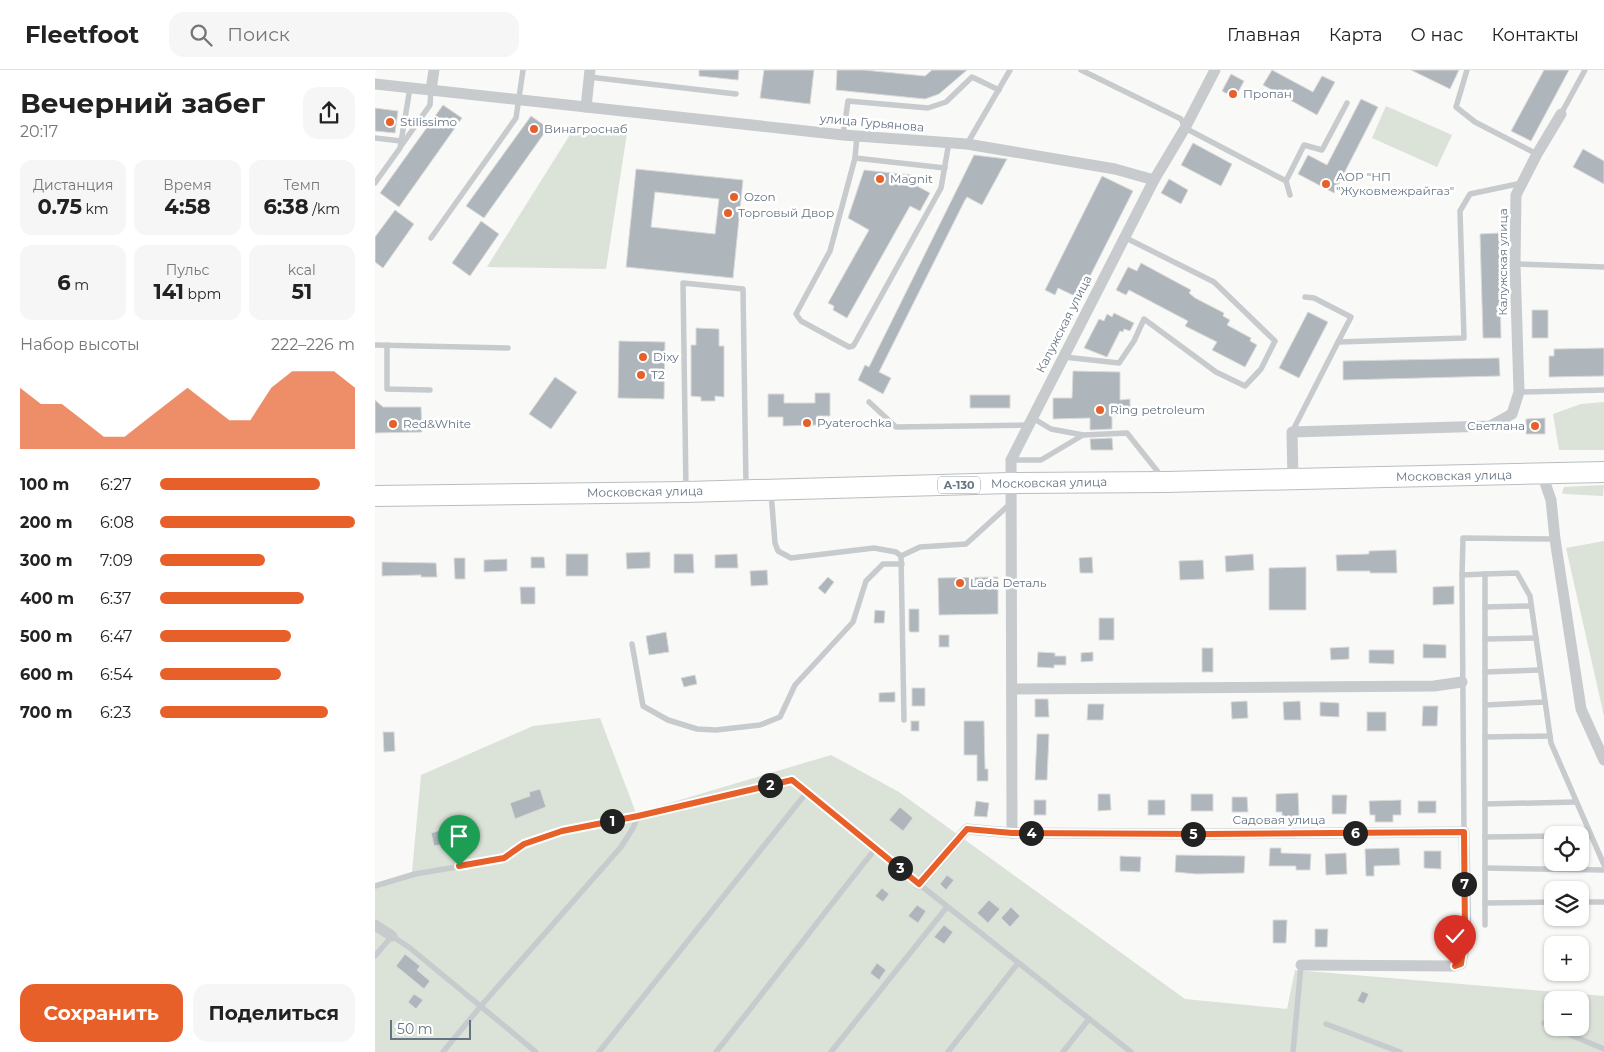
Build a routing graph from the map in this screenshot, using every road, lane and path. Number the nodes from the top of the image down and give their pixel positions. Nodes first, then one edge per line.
1 (434, 70) edge
2 (523, 70) edge
3 (1010, 70) edge
4 (1081, 70) edge
5 (1215, 70) edge
6 (1467, 70) edge
7 (1585, 70) edge
8 (590, 74) edge
9 (375, 84) edge
10 (410, 88) junction
11 (431, 90) junction
12 (999, 90) junction
13 (736, 94) dead end
14 (519, 100) junction
15 (1347, 103) dead end
16 (586, 107) junction
17 (1561, 114) joint
18 (1185, 128) junction
19 (843, 135) junction
20 (857, 136) junction
21 (375, 138) edge
22 (401, 141) junction
23 (949, 142) junction
24 (967, 144) junction
25 (400, 148) junction
26 (1537, 154) junction
27 (855, 158) junction
28 (945, 168) junction
29 (1153, 180) junction
30 (1286, 181) junction
31 (375, 183) edge
32 (1523, 183) junction
33 (1291, 195) dead end
34 (1124, 237) junction
35 (431, 238) dead end
36 (1515, 264) junction
37 (1604, 267) edge
38 (1305, 297) dead end
39 (1338, 342) junction
40 (375, 344) edge
41 (387, 345) junction
42 (508, 348) dead end
43 (1063, 357) junction
44 (430, 390) dead end
45 (1604, 390) edge
46 (1519, 392) junction
47 (869, 402) dead end
48 (1029, 421) junction
49 (1292, 432) junction
50 (1083, 435) junction
51 (1011, 460) junction
52 (1604, 472) edge
53 (1542, 474) junction
54 (1293, 479) junction
55 (1166, 482) junction
56 (1010, 483) junction
57 (746, 490) junction
58 (686, 492) junction
59 (771, 492) dead end
60 (375, 496) edge
61 (1010, 504) junction
62 (1555, 538) junction
63 (901, 556) junction
64 (902, 564) junction
65 (1462, 574) junction
66 (1485, 574) junction
67 (1531, 606) junction
68 (1485, 607) junction
69 (1535, 638) junction
70 (1485, 639) junction
71 (632, 644) dead end
72 (1540, 670) junction
73 (1485, 672) junction
74 (1462, 682) junction
75 (1012, 689) junction
76 (1545, 702) junction
77 (1486, 705) junction
78 (904, 720) dead end
79 (1485, 736) junction
80 (1550, 736) junction
81 (1604, 760) edge
82 (807, 792) junction
83 (1576, 802) junction
84 (1485, 804) junction
85 (638, 816) junction
86 (1464, 832) junction
87 (1012, 833) junction
88 (1544, 836) edge
89 (1591, 836) joint
90 (1485, 837) junction
91 (877, 848) junction
92 (1604, 865) edge
93 (1485, 868) junction
94 (1604, 870) edge
95 (919, 884) junction
96 (375, 886) edge
97 (1544, 902) edge
98 (1589, 902) edge
99 (1604, 902) edge
100 (1485, 903) junction
101 (947, 906) junction
102 (375, 925) edge
103 (1485, 925) dead end
104 (392, 936) junction
105 (375, 956) edge
106 (1018, 963) junction
107 (1301, 965) joint
108 (480, 1007) junction
109 (1089, 1019) junction
110 (1326, 1024) dead end
111 (1574, 1036) edge
112 (1604, 1049) edge
113 (443, 1052) edge
114 (536, 1052) edge
115 (599, 1052) edge
116 (716, 1052) edge
117 (831, 1052) edge
118 (948, 1052) edge
119 (1063, 1052) edge
120 (1131, 1052) edge
121 (1293, 1052) edge
122 (1400, 1052) edge

1 - 11 street
2 - 14 lane
3 - 12 lane
4 - 18 lane
5 - 18 street, Калужская улица
6 - 26 lane
7 - 17 lane
8 - 13 lane
8 - 16 street
9 - 10 street, улица Гурьянова
10 - 11 street, улица Гурьянова
10 - 22 lane
11 - 14 street, улица Гурьянова
11 - 25 lane
12 - 19 lane
12 - 24 lane
14 - 16 street, улица Гурьянова
14 - 35 lane
15 - 30 lane
16 - 19 street, улица Гурьянова
17 - 26 street, Калужская улица
18 - 29 street, Калужская улица
18 - 30 lane
19 - 20 street, улица Гурьянова
20 - 23 street, улица Гурьянова
20 - 27 lane
21 - 22 lane
22 - 25 lane
23 - 24 street, улица Гурьянова
23 - 28 lane
24 - 29 street, улица Гурьянова
25 - 31 lane
26 - 32 street, Калужская улица
27 - 28 lane
27 - 28 lane
29 - 34 street, Калужская улица
30 - 33 lane
32 - 36 street, Калужская улица
32 - 39 lane
34 - 43 street, Калужская улица
34 - 43 lane
36 - 37 lane
36 - 46 street, Калужская улица
38 - 39 lane
39 - 49 lane
40 - 41 lane
41 - 42 lane
41 - 44 lane
43 - 48 street, Калужская улица
45 - 46 lane
46 - 49 street
47 - 48 lane
48 - 50 lane
48 - 51 street, Калужская улица
49 - 54 street
50 - 51 lane
50 - 55 lane
51 - 56 street, Калужская улица
52 - 53 highway, Московская улица / А-130
53 - 54 highway, Московская улица / А-130
53 - 62 street
54 - 55 highway, Московская улица / А-130
55 - 56 highway, Московская улица / А-130
56 - 57 highway, Московская улица / А-130
56 - 61 street, Калужская улица
57 - 58 highway, Московская улица / А-130
57 - 58 lane
58 - 60 highway, Московская улица / А-130
59 - 63 lane
61 - 63 lane
61 - 75 street, Калужская улица
62 - 65 lane
62 - 81 street
63 - 64 lane
64 - 71 lane
64 - 78 lane
65 - 66 lane
65 - 74 lane
66 - 67 lane
66 - 68 lane
67 - 68 lane
67 - 69 lane
68 - 70 lane
69 - 70 lane
69 - 72 lane
70 - 73 lane
72 - 73 lane
72 - 76 lane
73 - 77 lane
74 - 75 street
74 - 86 lane
75 - 87 street, Калужская улица
76 - 77 lane
76 - 80 lane
77 - 79 lane
79 - 80 lane
79 - 84 lane
80 - 83 lane
82 - 85 lane
82 - 91 lane
82 - 115 lane
83 - 84 lane
83 - 89 lane
84 - 90 lane
85 - 96 lane
85 - 108 lane
86 - 87 street, Садовая улица
86 - 107 street
87 - 95 street, Садовая улица
88 - 90 lane
89 - 92 lane
90 - 93 lane
91 - 95 lane
91 - 116 lane
93 - 94 lane
93 - 100 lane
95 - 101 lane
97 - 100 lane
98 - 99 lane
100 - 103 lane
101 - 106 lane
101 - 117 lane
102 - 104 street
104 - 105 lane
104 - 108 lane
106 - 109 lane
106 - 118 lane
107 - 121 lane
108 - 113 lane
108 - 114 lane
109 - 119 lane
109 - 120 lane
110 - 122 lane
111 - 112 lane

